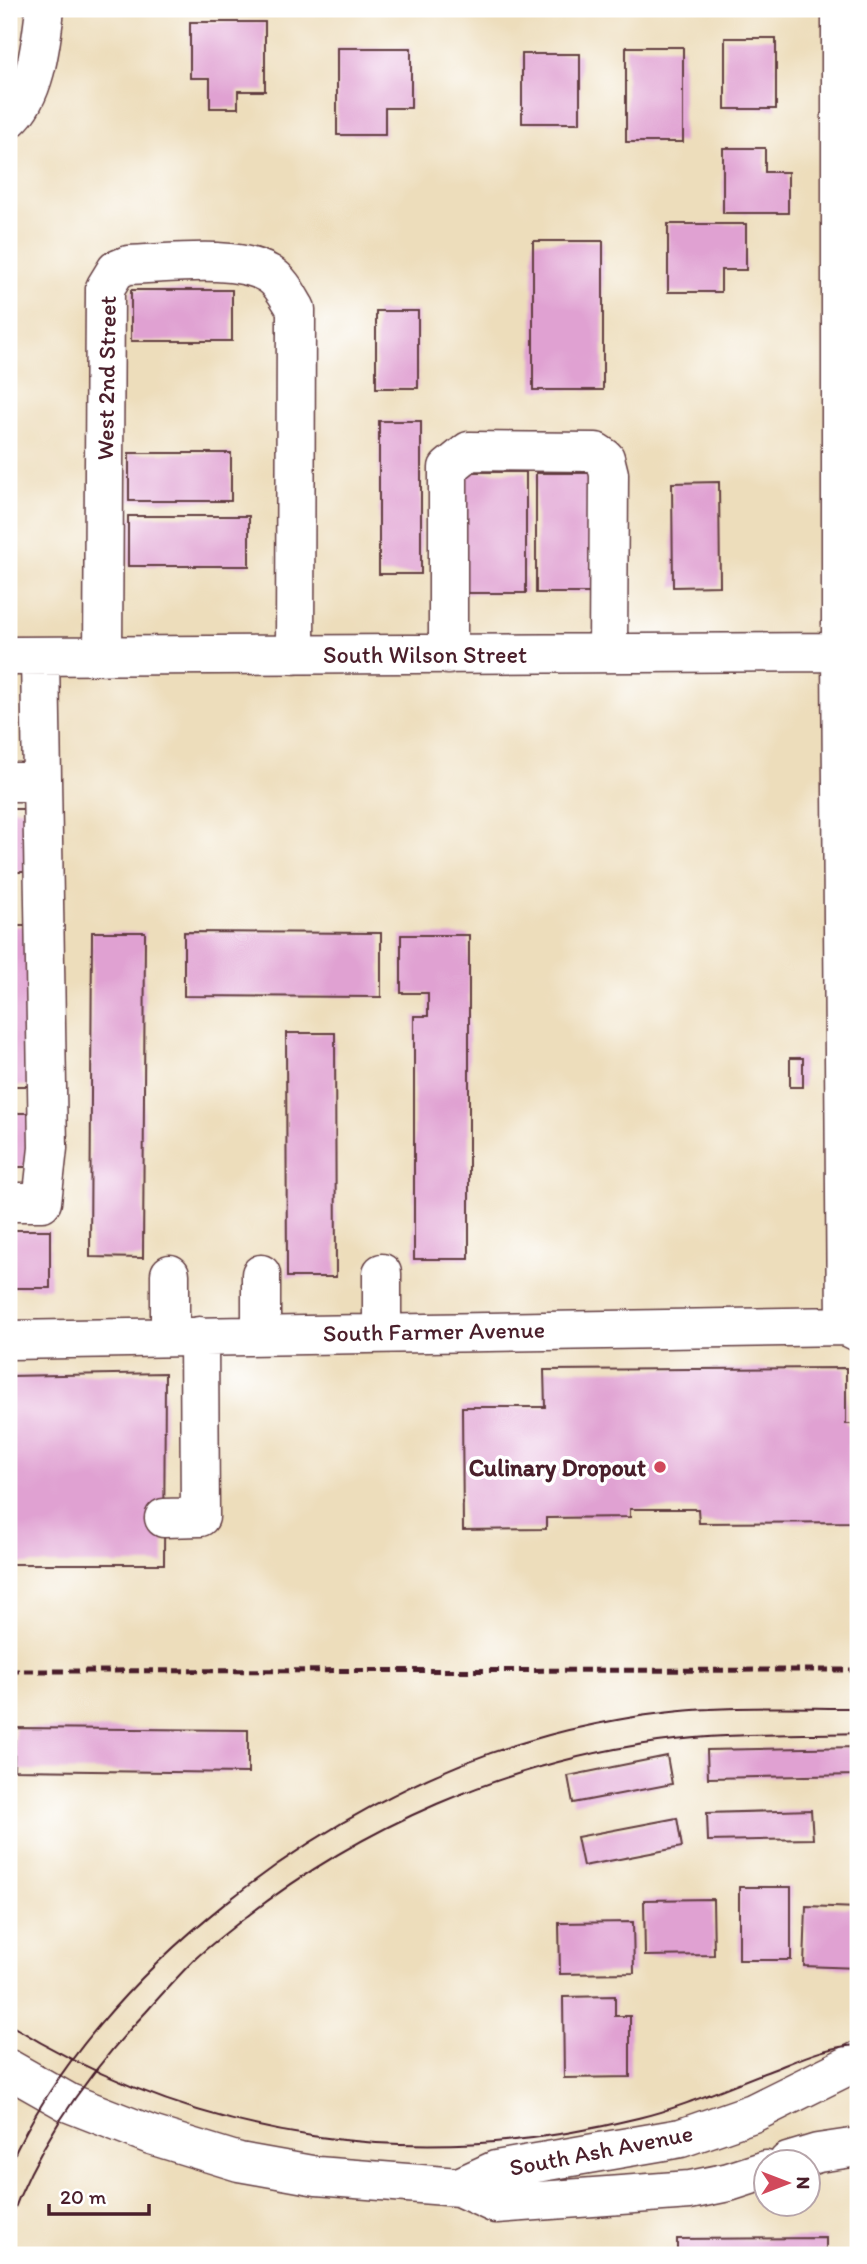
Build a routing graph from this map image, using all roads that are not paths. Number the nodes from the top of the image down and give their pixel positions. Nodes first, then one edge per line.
1 (45, 9) edge
2 (841, 9) edge
3 (9, 119) edge
4 (849, 187) edge
5 (608, 652) junction
6 (295, 654) junction
7 (447, 655) junction
8 (24, 656) edge
9 (103, 656) junction
10 (847, 671) edge
11 (25, 782) edge
12 (851, 938) edge
13 (851, 987) edge
14 (9, 1202) edge
15 (382, 1273) dead end
16 (170, 1274) dead end
17 (261, 1274) dead end
18 (852, 1329) edge
19 (382, 1332) junction
20 (261, 1334) junction
21 (184, 1336) junction
22 (9, 1339) edge
23 (164, 1518) dead end
24 (858, 2061) edge
25 (9, 2069) edge
26 (858, 2147) edge
27 (822, 2152) edge
28 (752, 2174) edge
29 (459, 2187) junction

1 - 3 street
2 - 4 street
4 - 10 street
5 - 7 street, South Wilson Street
5 - 7 street
5 - 10 street, South Wilson Street
6 - 7 street, South Wilson Street
6 - 9 street, South Wilson Street
6 - 9 street, West 2nd Street
8 - 9 street, South Wilson Street
8 - 11 street
10 - 12 street
11 - 14 street
12 - 13 street
13 - 18 street
15 - 19 street
16 - 21 street
17 - 20 street
18 - 19 street, South Farmer Avenue
19 - 20 street, South Farmer Avenue
20 - 21 street, South Farmer Avenue
21 - 22 street, South Farmer Avenue
21 - 23 street
24 - 29 street, South Ash Avenue
25 - 29 street, South Ash Avenue
26 - 27 street
28 - 29 street, South Ash Avenue

